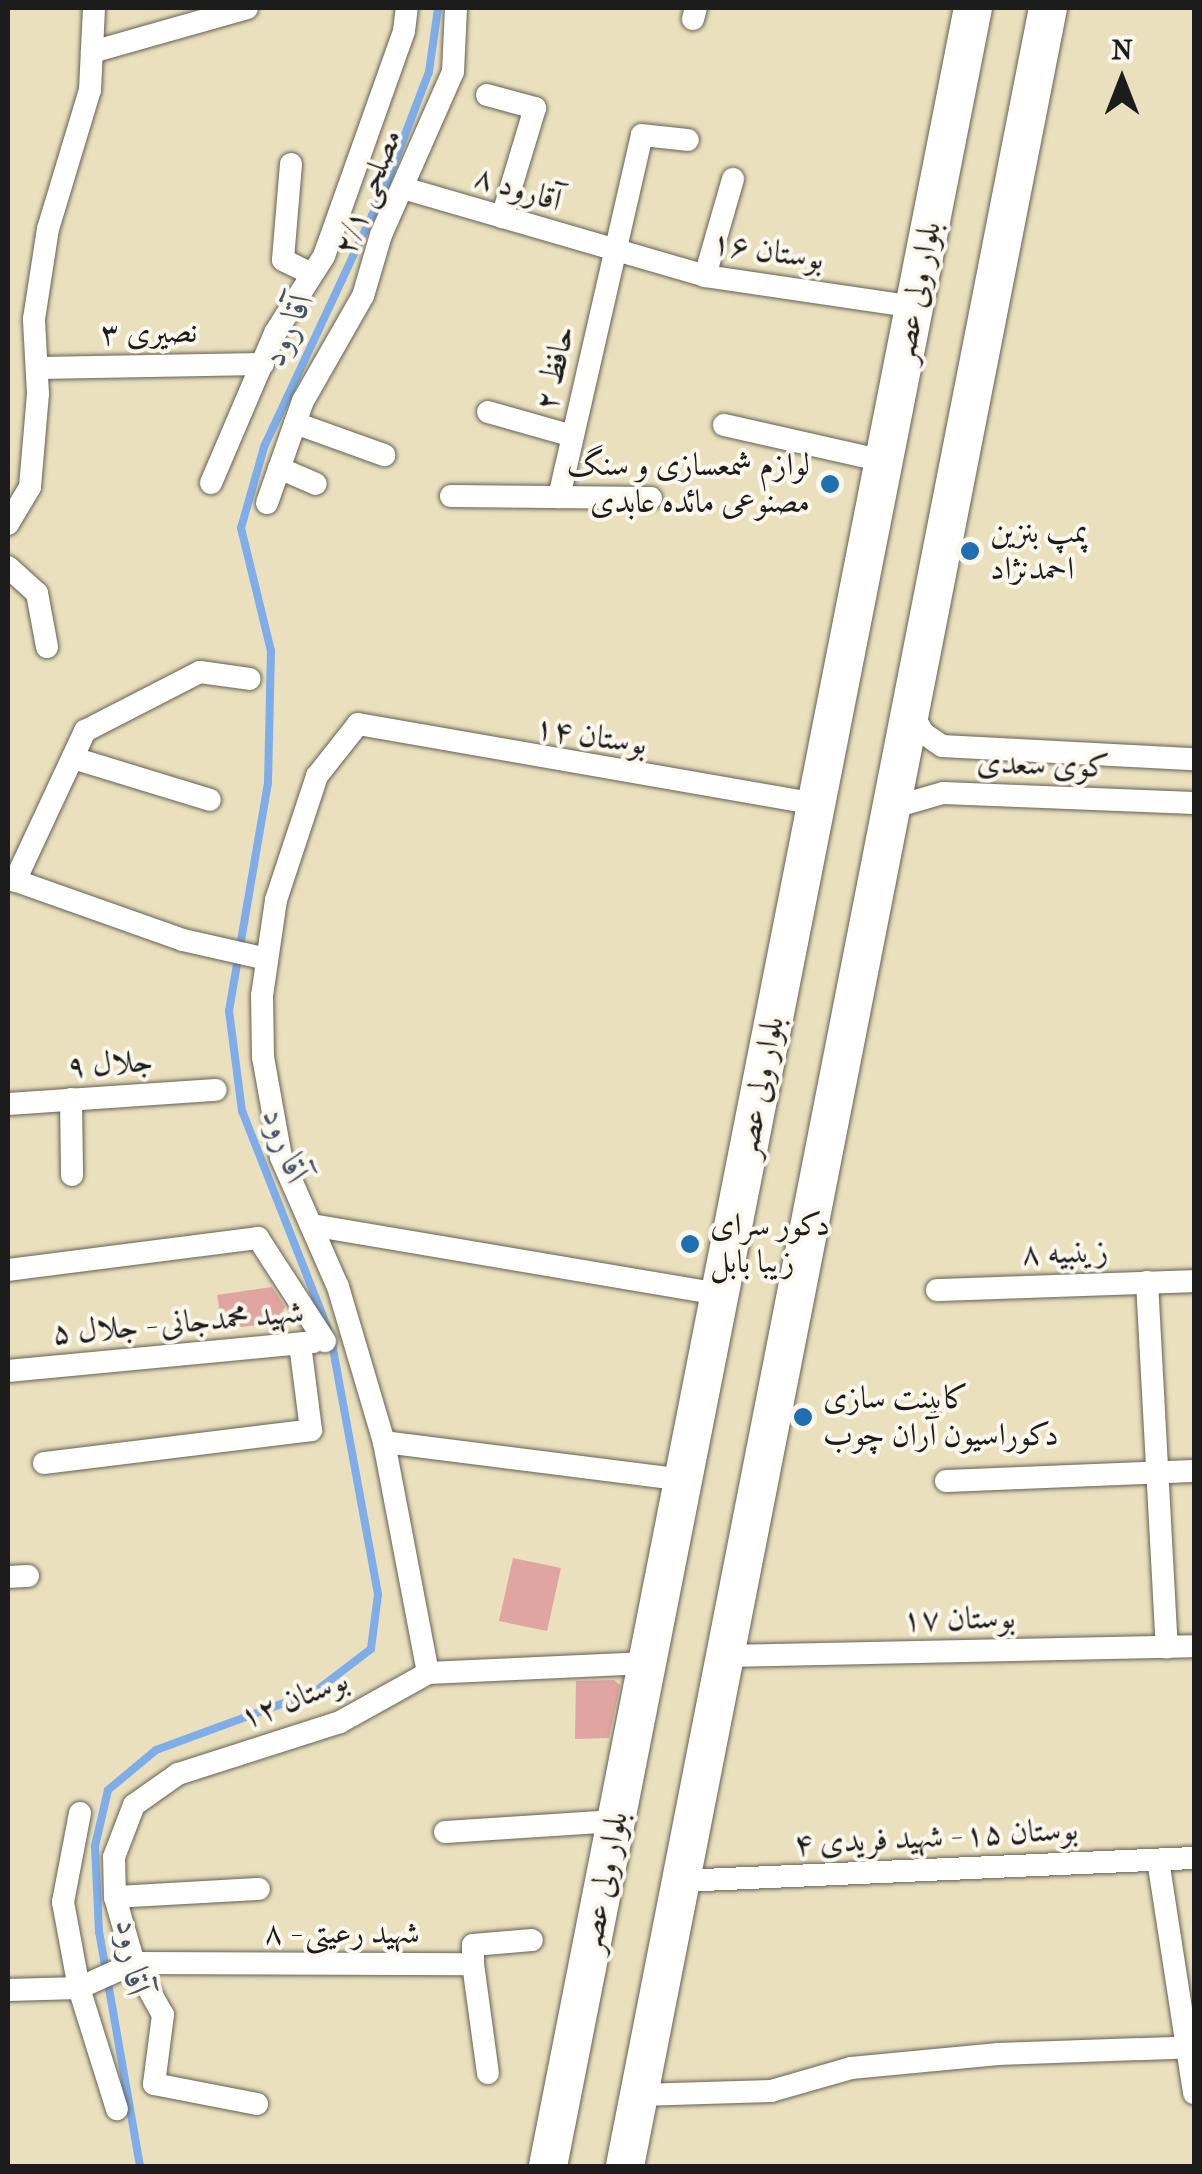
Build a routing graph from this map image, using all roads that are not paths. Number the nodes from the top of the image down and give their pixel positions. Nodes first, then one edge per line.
1 (94, 8) edge
2 (247, 8) edge
3 (406, 8) edge
4 (456, 8) edge
5 (973, 8) edge
6 (1048, 8) edge
7 (92, 52) junction
8 (487, 94) dead end
9 (688, 140) dead end
10 (291, 164) dead end
11 (732, 179) dead end
12 (402, 188) junction
13 (502, 218) junction
14 (614, 253) junction
15 (312, 274) junction
16 (704, 276) junction
17 (914, 306) junction
18 (263, 364) junction
19 (37, 368) junction
20 (488, 412) dead end
21 (295, 423) junction
22 (724, 426) dead end
23 (573, 436) junction
24 (384, 455) dead end
25 (884, 461) junction
26 (279, 468) junction
27 (211, 484) dead end
28 (316, 484) dead end
29 (19, 487) edge
30 (451, 496) dead end
31 (558, 497) junction
32 (651, 498) dead end
33 (267, 502) dead end
34 (8, 524) edge
35 (8, 567) edge
36 (47, 647) dead end
37 (250, 680) dead end
38 (910, 711) junction
39 (73, 758) junction
40 (1194, 759) edge
41 (210, 800) dead end
42 (1194, 802) edge
43 (816, 804) junction
44 (892, 808) junction
45 (11, 879) edge
46 (267, 959) junction
47 (216, 1090) dead end
48 (70, 1100) junction
49 (8, 1104) edge
50 (72, 1175) dead end
51 (311, 1226) junction
52 (8, 1270) edge
53 (1194, 1281) edge
54 (1146, 1282) junction
55 (937, 1290) dead end
56 (719, 1294) junction
57 (354, 1338) junction
58 (325, 1341) junction
59 (300, 1344) junction
60 (8, 1371) edge
61 (384, 1442) junction
62 (44, 1463) dead end
63 (1194, 1472) edge
64 (1159, 1473) junction
65 (683, 1480) junction
66 (946, 1481) dead end
67 (1194, 1646) edge
68 (1167, 1647) junction
69 (725, 1656) junction
70 (647, 1663) junction
71 (428, 1673) junction
72 (80, 1812) dead end
73 (616, 1822) junction
74 (445, 1832) dead end
75 (1194, 1858) edge
76 (1158, 1860) junction
77 (681, 1881) junction
78 (259, 1889) dead end
79 (114, 1897) junction
80 (532, 1940) dead end
81 (134, 1963) junction
82 (473, 1964) junction
83 (79, 1988) junction
84 (8, 1990) edge
85 (1191, 2047) edge
86 (488, 2073) dead end
87 (1194, 2093) edge
88 (639, 2094) junction
89 (257, 2104) dead end
90 (117, 2109) dead end
91 (548, 2166) edge
92 (624, 2166) edge

1 - 7 street
2 - 7 street
3 - 15 street
4 - 12 street, مصلحی ۲/۱
5 - 17 main road, بلوار ولی عصر
6 - 38 main road
7 - 19 street
8 - 13 street
9 - 14 street, حافظ ۲
10 - 15 street
11 - 16 street
12 - 13 street, آقارود ۸
12 - 21 street, مصلحی ۲/۱
13 - 14 street, آقارود ۸
14 - 16 street, بوستان ۱۶
14 - 23 street, حافظ ۲
15 - 18 street
16 - 17 street, بوستان ۱۶
17 - 25 main road, بلوار ولی عصر
18 - 19 street, نصیری ۳
18 - 27 street
19 - 29 street
20 - 23 street
21 - 24 street
21 - 26 street, مصلحی ۲/۱
22 - 25 street
23 - 31 street, حافظ ۲
25 - 43 main road, بلوار ولی عصر
26 - 28 street
26 - 33 street, مصلحی ۲/۱
29 - 34 street
30 - 31 street
31 - 32 street
35 - 36 street
37 - 39 street
38 - 40 street, کوی سعدی
38 - 44 main road
39 - 41 street
39 - 45 street
42 - 44 street, کوی سعدی
43 - 46 street, بوستان ۱۴
43 - 56 main road, بلوار ولی عصر
44 - 69 main road
45 - 46 street
46 - 51 street
47 - 48 street, جلال ۹
48 - 49 street, جلال ۹
48 - 50 street
51 - 56 street
51 - 57 street
52 - 58 street
53 - 54 street, زینبیه ۸
54 - 55 street, زینبیه ۸
54 - 64 street
56 - 65 main road, بلوار ولی عصر
57 - 58 street, شهید محمدجانی - جلال ۵
57 - 61 street
58 - 59 street, شهید محمدجانی - جلال ۵
59 - 60 street, شهید محمدجانی - جلال ۵
59 - 62 street
61 - 65 street
61 - 71 street
63 - 64 street
64 - 66 street
64 - 68 street
65 - 70 main road, بلوار ولی عصر
67 - 68 street, بوستان ۱۷
68 - 69 street, بوستان ۱۷
69 - 77 main road
70 - 71 street, بوستان ۱۲
70 - 73 main road, بلوار ولی عصر
71 - 79 street, بوستان ۱۲
72 - 83 street
73 - 74 street
73 - 91 main road, بلوار ولی عصر
75 - 76 street, بوستان ۱۵ - شهید فریدی ۴
76 - 77 street, بوستان ۱۵ - شهید فریدی ۴
76 - 85 street
77 - 88 main road
78 - 79 street
79 - 81 street, بوستان ۱۲
80 - 82 street
81 - 82 street, شهید رعیتی - ۸
81 - 83 street
81 - 89 street, بوستان ۱۲
82 - 86 street
83 - 84 street
83 - 90 street
85 - 87 street
85 - 88 street
88 - 92 main road

